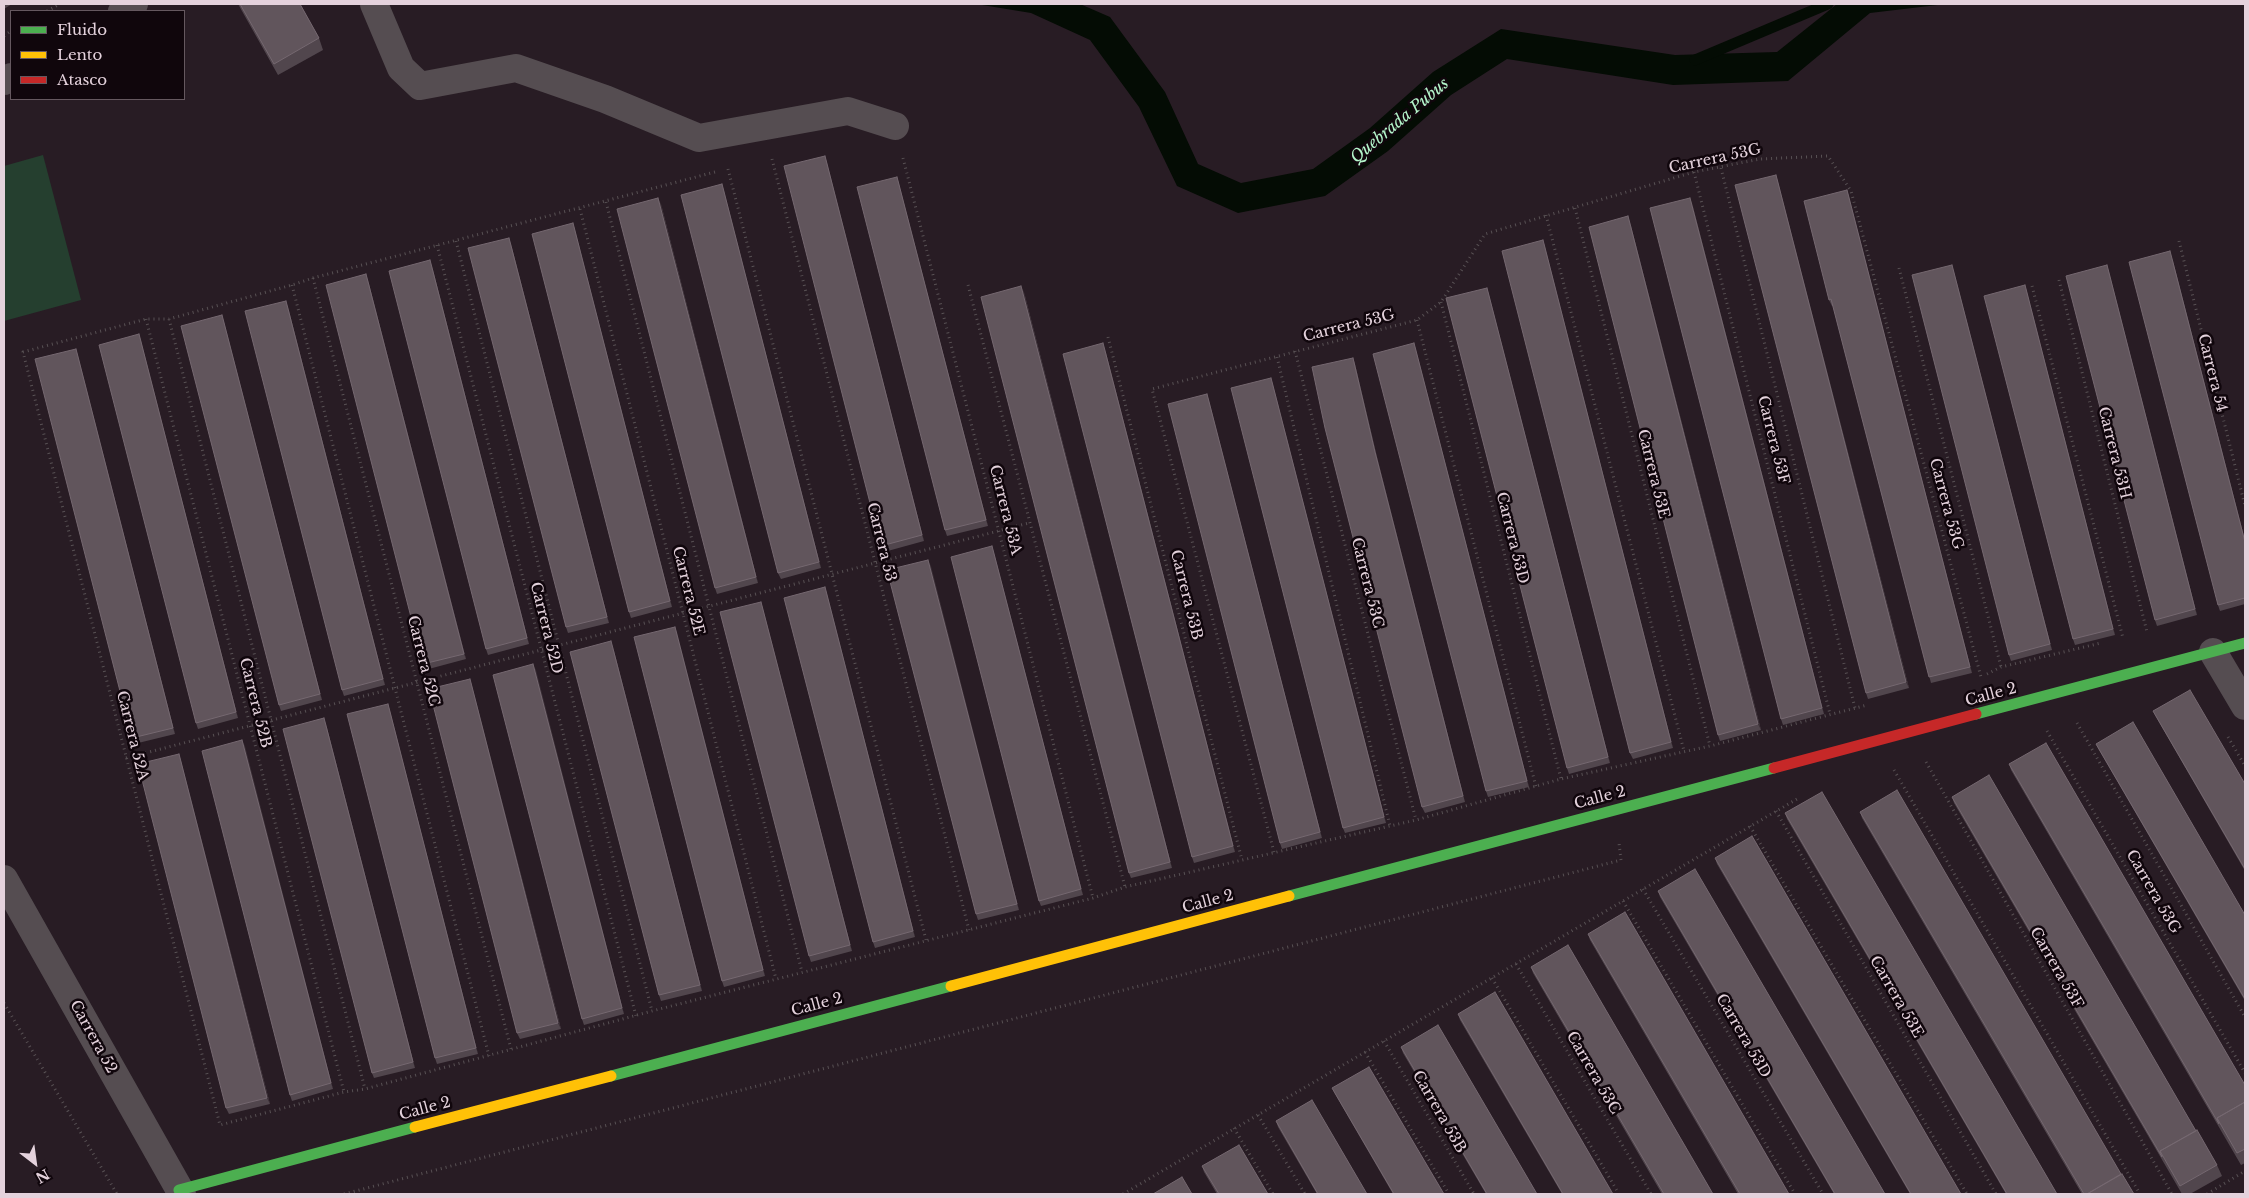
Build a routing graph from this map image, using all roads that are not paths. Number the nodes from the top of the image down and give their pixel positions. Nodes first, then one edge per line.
1 (374, 4) edge
2 (895, 126) road end
3 (2245, 643) edge
4 (2213, 652) junction
5 (2245, 706) edge
6 (4, 879) edge
7 (180, 1192) edge

1 - 2 street
3 - 4 street, Calle 2
4 - 5 street
4 - 7 street, Calle 2
6 - 7 street, Carrera 52

